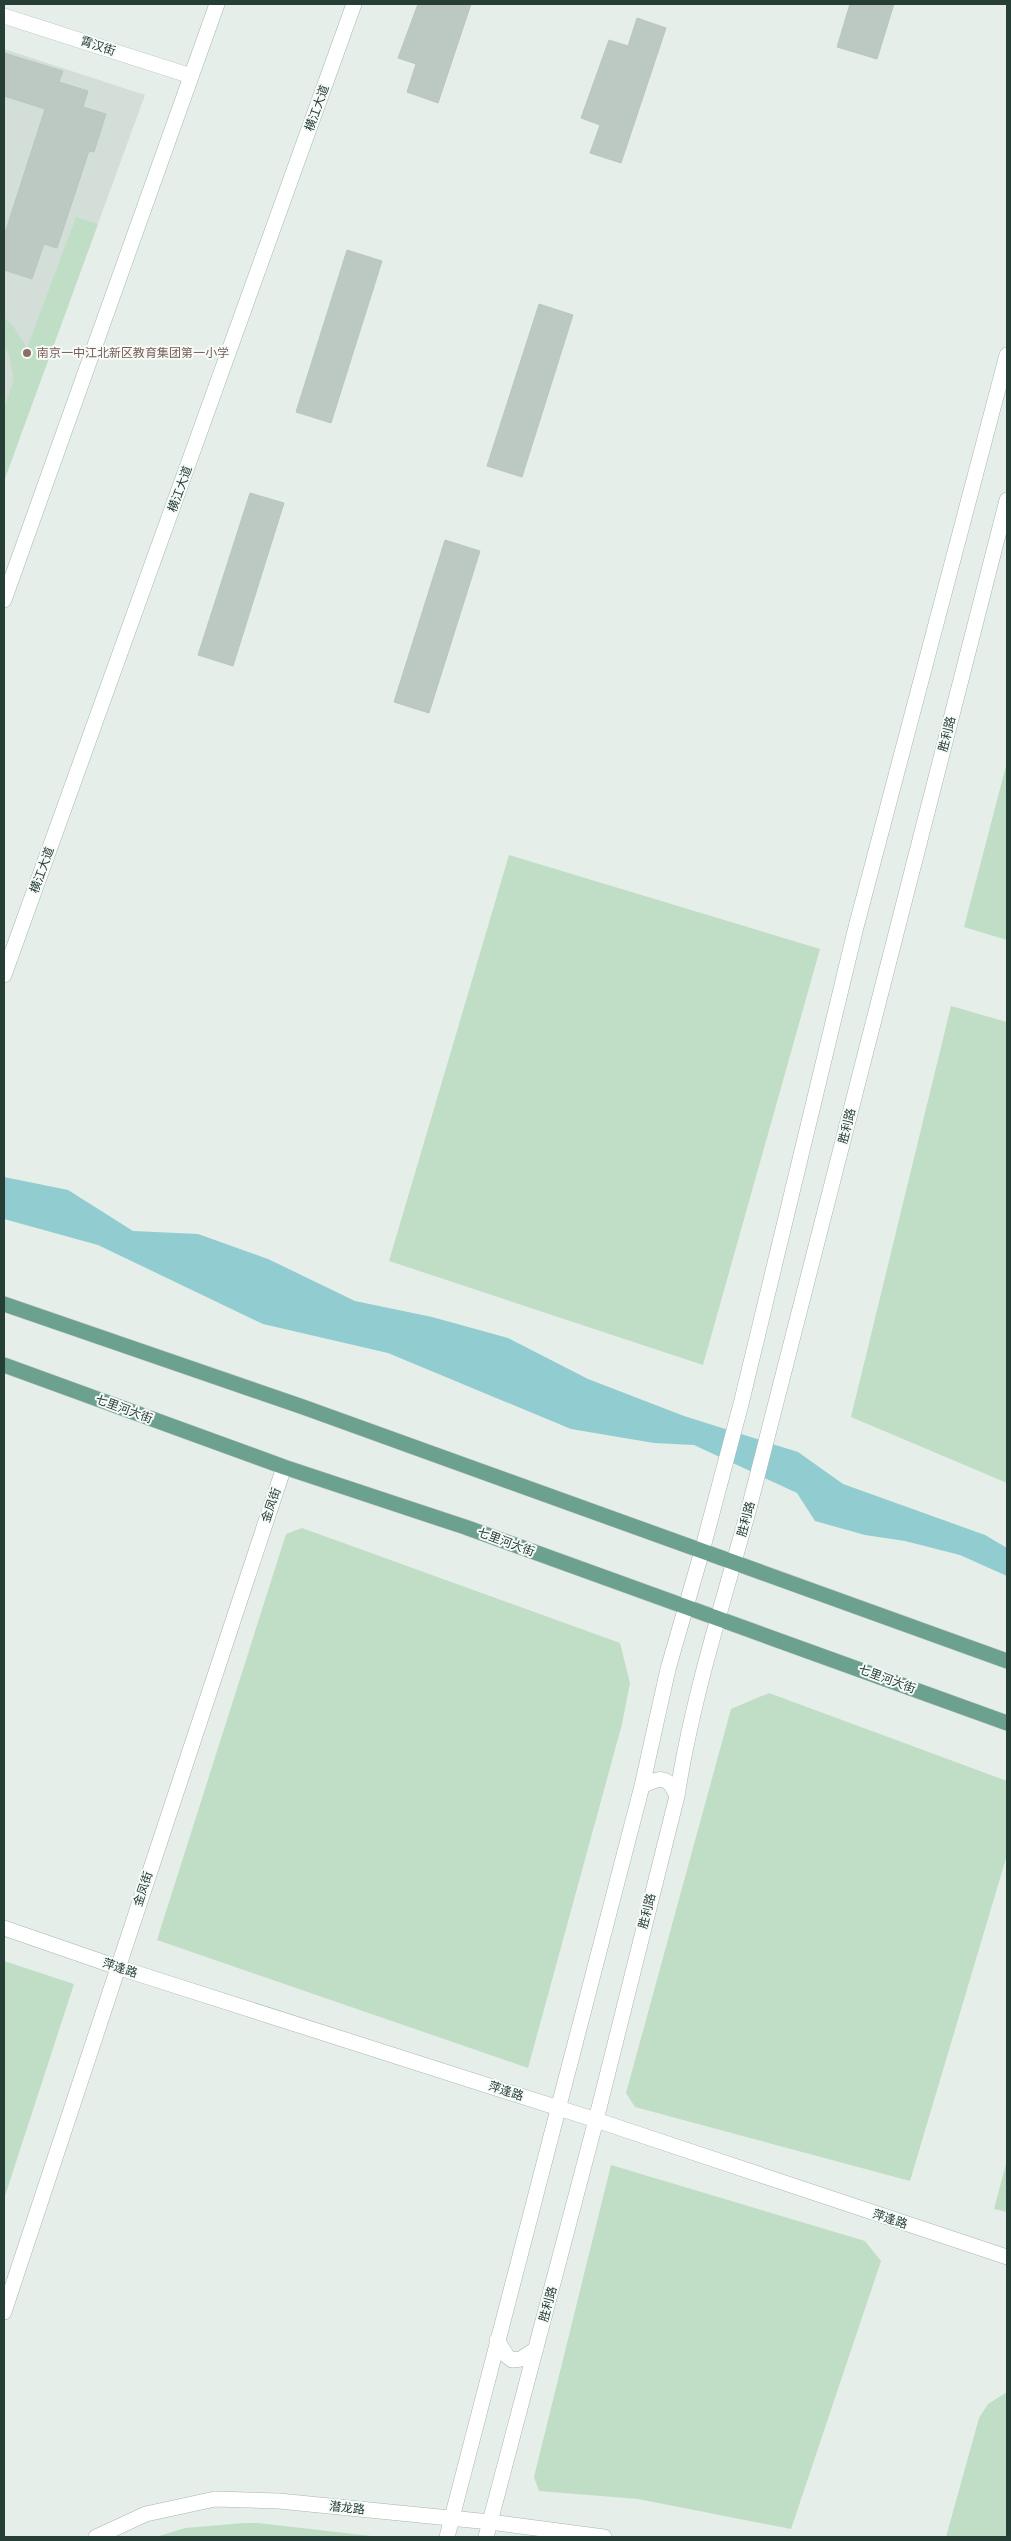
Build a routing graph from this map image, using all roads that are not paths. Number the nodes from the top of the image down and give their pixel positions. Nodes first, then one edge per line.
1 (217, 4) edge
2 (354, 4) edge
3 (4, 16) edge
4 (191, 76) junction
5 (1007, 355) edge
6 (1007, 500) edge
7 (4, 600) edge
8 (4, 975) edge
9 (4, 1304) edge
10 (4, 1365) edge
11 (284, 1467) junction
12 (702, 1551) junction
13 (734, 1562) junction
14 (685, 1608) junction
15 (719, 1618) junction
16 (1007, 1661) edge
17 (1007, 1722) edge
18 (642, 1786) junction
19 (677, 1796) junction
20 (4, 1928) edge
21 (117, 1967) junction
22 (559, 2108) junction
23 (596, 2120) junction
24 (1007, 2257) edge
25 (4, 2312) edge
26 (497, 2340) junction
27 (536, 2349) junction
28 (451, 2518) junction
29 (490, 2522) junction
30 (96, 2537) edge
31 (447, 2537) edge
32 (486, 2537) edge
33 (604, 2537) edge

1 - 4 street
2 - 8 street, 横江大道
3 - 4 street, 霄汉街
4 - 7 street
5 - 12 street
6 - 13 street, 胜利路
9 - 12 main road
10 - 11 main road, 七里河大街
11 - 14 main road, 七里河大街
11 - 21 street, 金凤街
12 - 13 main road
12 - 14 street
13 - 15 street, 胜利路
13 - 16 main road
14 - 15 main road, 七里河大街
14 - 18 street
15 - 17 main road, 七里河大街
15 - 19 street, 胜利路
18 - 19 street
18 - 22 street
19 - 23 street, 胜利路
20 - 21 street, 萍逢路
21 - 22 street, 萍逢路
21 - 25 street, 金凤街
22 - 23 street, 萍逢路
22 - 26 street
23 - 24 street, 萍逢路
23 - 27 street, 胜利路
26 - 27 street
26 - 28 street
27 - 29 street, 胜利路
28 - 29 street, 潜龙路
28 - 30 street, 潜龙路
28 - 31 street
29 - 32 street, 胜利路
29 - 33 street, 潜龙路

